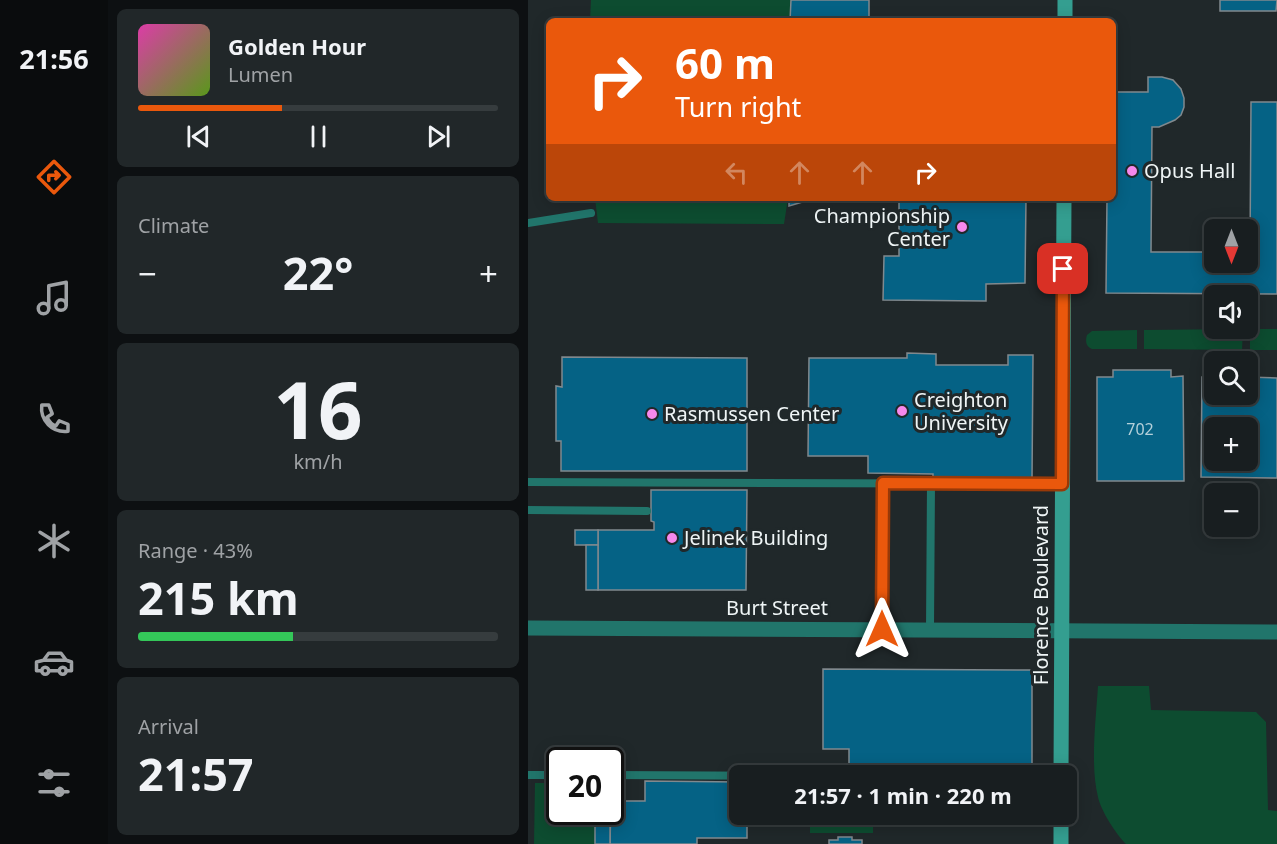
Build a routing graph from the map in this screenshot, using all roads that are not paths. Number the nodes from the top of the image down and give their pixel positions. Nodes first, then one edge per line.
1 (1065, 0) edge
2 (1065, 18) edge
3 (1064, 201) edge
4 (591, 213) dead end
5 (528, 223) edge
6 (528, 482) edge
7 (883, 483) junction
8 (931, 483) junction
9 (1062, 484) junction
10 (528, 510) edge
11 (647, 511) dead end
12 (528, 628) edge
13 (882, 629) junction
14 (930, 629) junction
15 (1062, 630) junction
16 (1277, 632) edge
17 (1061, 765) edge
18 (528, 775) edge
19 (546, 775) edge
20 (624, 775) edge
21 (729, 776) edge
22 (1061, 825) edge
23 (1061, 844) edge

1 - 2 main road
3 - 9 main road, Florence Boulevard
4 - 5 lane
6 - 7 lane
7 - 8 lane
7 - 13 lane
8 - 9 lane
8 - 14 lane
9 - 15 main road, Florence Boulevard
10 - 11 lane
12 - 13 street, Burt Street
13 - 14 street, Burt Street
14 - 15 street, Burt Street
15 - 16 street, Burt Street
15 - 17 main road, Florence Boulevard
18 - 19 lane
20 - 21 lane
22 - 23 main road

